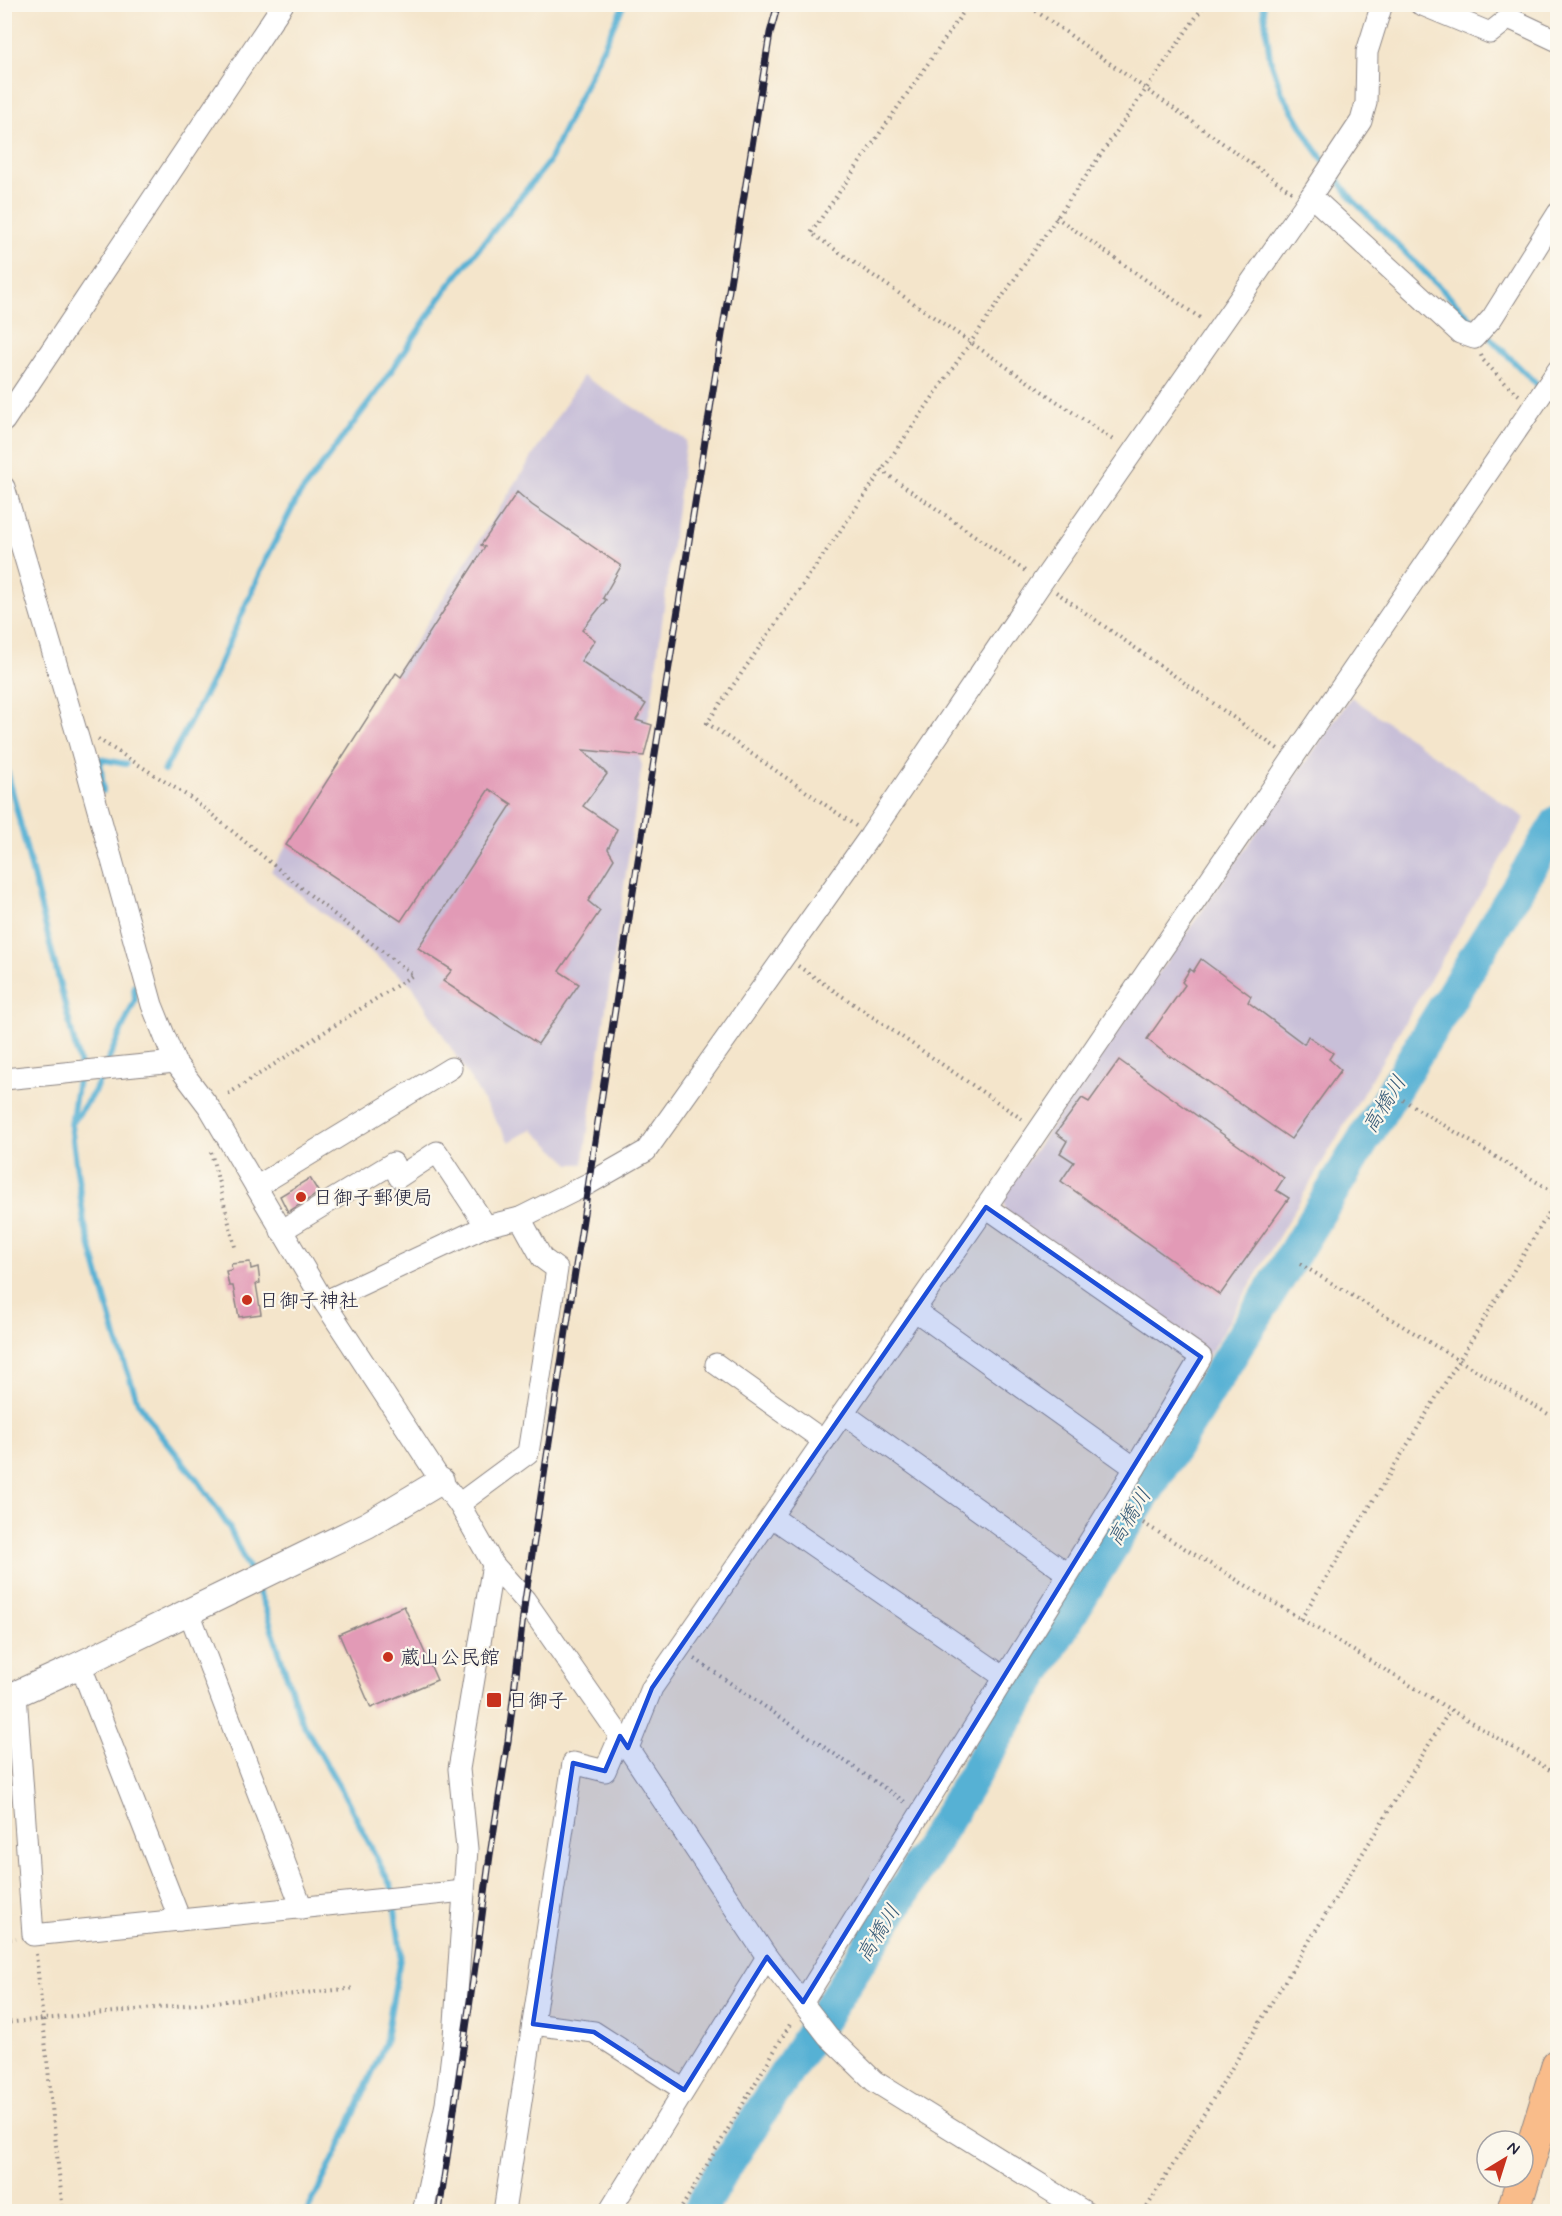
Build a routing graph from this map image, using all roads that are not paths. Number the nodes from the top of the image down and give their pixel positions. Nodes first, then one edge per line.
1 (283, 4) edge
2 (1382, 4) edge
3 (1420, 4) edge
4 (1513, 11) edge
5 (1557, 41) edge
6 (1311, 195) junction
7 (1557, 213) edge
8 (1545, 388) edge
9 (4, 421) edge
10 (4, 487) edge
11 (175, 1062) junction
12 (451, 1068) dead end
13 (4, 1079) edge
14 (256, 1187) junction
15 (986, 1207) junction
16 (520, 1218) junction
17 (486, 1226) junction
18 (281, 1231) junction
19 (324, 1302) junction
20 (914, 1311) junction
21 (716, 1364) dead end
22 (843, 1413) junction
23 (824, 1442) junction
24 (1135, 1468) junction
25 (441, 1481) junction
26 (459, 1504) junction
27 (772, 1518) junction
28 (493, 1564) junction
29 (1068, 1574) junction
30 (189, 1612) junction
31 (80, 1664) junction
32 (1004, 1677) junction
33 (8, 1697) edge
34 (624, 1742) junction
35 (464, 1892) junction
36 (302, 1908) junction
37 (180, 1920) junction
38 (767, 1958) junction
39 (806, 2006) junction
40 (533, 2024) junction
41 (1557, 2065) edge
42 (684, 2090) junction
43 (423, 2211) edge
44 (504, 2211) edge
45 (609, 2211) edge
46 (1085, 2211) edge
47 (1513, 2211) edge

1 - 9 street
2 - 6 street
3 - 4 street
4 - 5 street
6 - 7 street
6 - 16 street
8 - 15 street
10 - 11 street
11 - 13 street
11 - 14 street
12 - 14 street
14 - 18 street
15 - 20 street
15 - 24 street
16 - 17 street
16 - 26 street
17 - 18 street
17 - 19 street
18 - 19 street
19 - 25 street
20 - 22 street
20 - 24 street
21 - 23 street
22 - 23 street
22 - 29 street
23 - 27 street
24 - 29 street
25 - 26 street
25 - 30 street
26 - 28 street
27 - 32 street
27 - 34 street
28 - 34 street
28 - 35 street
29 - 32 street
30 - 31 street
30 - 36 street
31 - 33 street
31 - 37 street
32 - 39 street
33 - 37 street
34 - 38 street
34 - 40 street
35 - 36 street
35 - 43 street
36 - 37 street
38 - 39 street
38 - 42 street
39 - 46 street
40 - 42 street
40 - 44 street
41 - 47 main road
42 - 45 street

